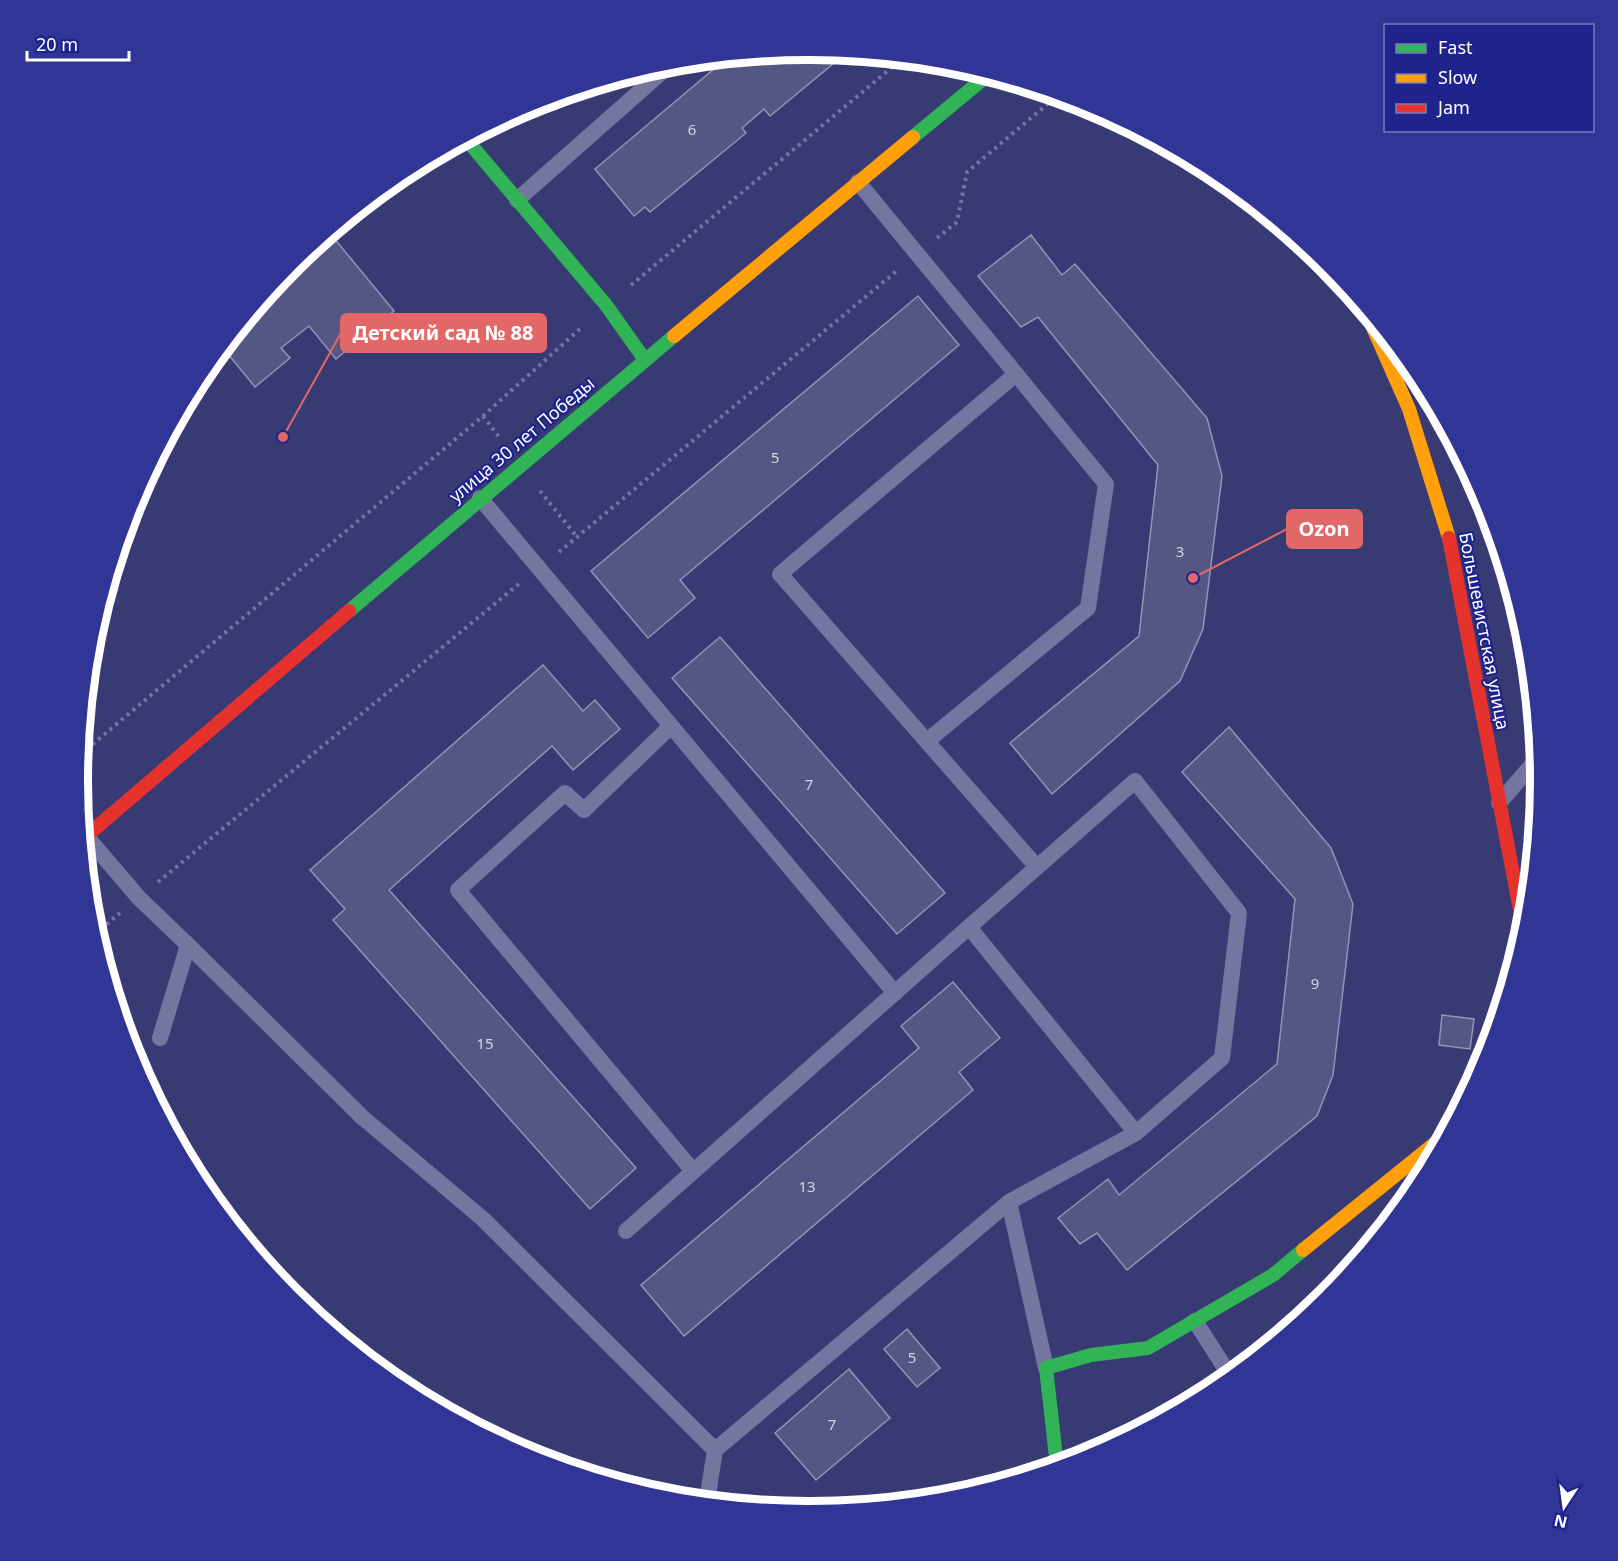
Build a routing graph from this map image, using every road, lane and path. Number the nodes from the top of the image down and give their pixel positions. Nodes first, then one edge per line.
1 (894, 65) edge
2 (641, 81) edge
3 (980, 81) edge
4 (1050, 102) edge
5 (471, 145) edge
6 (858, 182) junction
7 (517, 200) junction
8 (957, 222) dead end
9 (606, 305) junction
10 (1377, 337) edge
11 (645, 360) junction
12 (1017, 374) junction
13 (480, 498) junction
14 (671, 726) junction
15 (927, 741) junction
16 (89, 747) edge
17 (1529, 768) edge
18 (1498, 804) junction
19 (90, 832) edge
20 (92, 845) edge
21 (1037, 867) junction
22 (1519, 904) edge
23 (969, 927) junction
24 (188, 945) junction
25 (895, 993) junction
26 (160, 1038) dead end
27 (1136, 1133) junction
28 (1428, 1149) edge
29 (693, 1171) junction
30 (1009, 1202) junction
31 (626, 1231) dead end
32 (1195, 1321) junction
33 (1046, 1368) junction
34 (1225, 1368) edge
35 (716, 1450) junction
36 (1056, 1457) edge
37 (708, 1494) edge

1 - 9 path
2 - 7 lane
3 - 6 street, улица 30 лет Победы
4 - 8 path
5 - 7 street
6 - 11 street, улица 30 лет Победы
6 - 12 lane
7 - 9 street
9 - 11 street
9 - 16 path
10 - 18 street, Большевистская улица
11 - 13 street, улица 30 лет Победы
12 - 15 lane
12 - 15 lane
13 - 14 lane
13 - 19 street, улица 30 лет Победы
14 - 25 lane
14 - 29 lane
15 - 21 lane
17 - 18 lane
18 - 22 street, Большевистская улица
20 - 24 lane
21 - 23 lane
21 - 27 lane
23 - 25 lane
23 - 27 lane
24 - 26 lane
24 - 35 lane
25 - 29 lane
27 - 30 lane
28 - 32 street
29 - 31 lane
30 - 33 lane
30 - 35 lane
32 - 33 street
32 - 34 lane
33 - 36 street
35 - 37 lane

